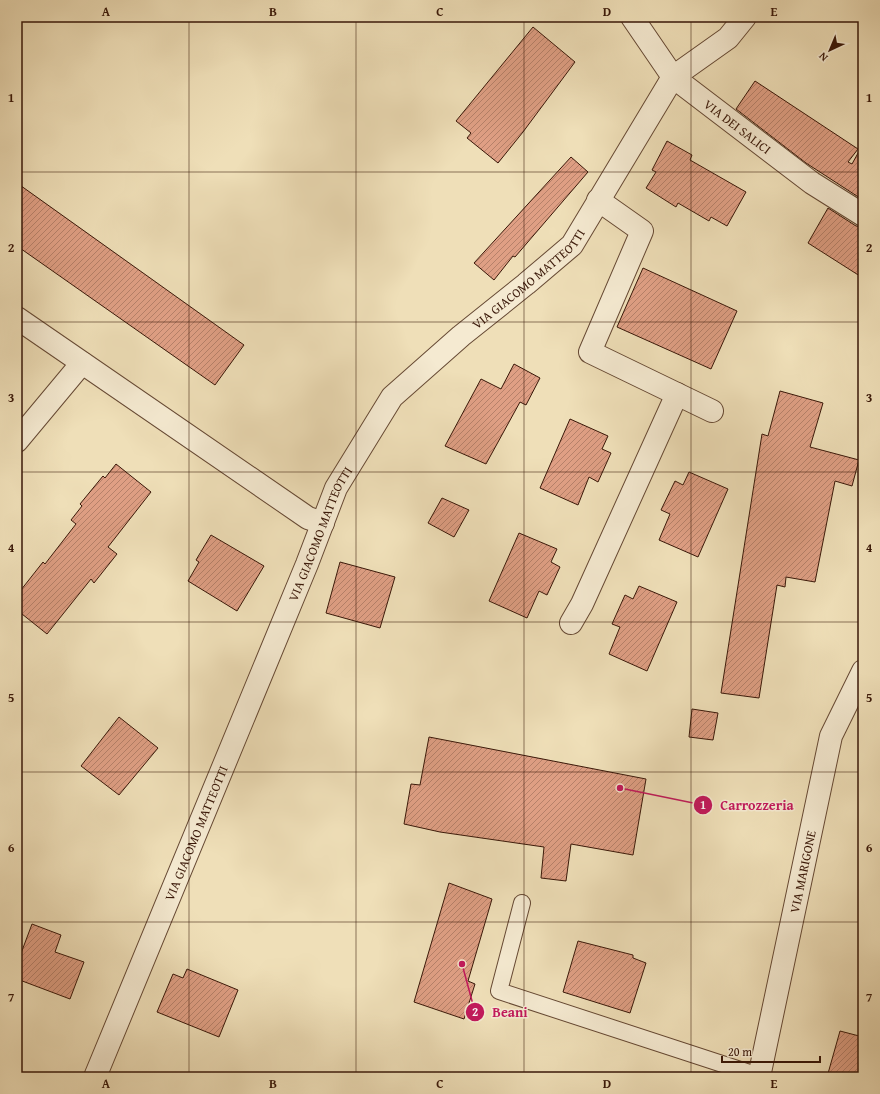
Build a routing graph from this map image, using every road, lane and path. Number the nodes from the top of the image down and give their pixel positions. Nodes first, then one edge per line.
1 (632, 17) edge
2 (745, 17) edge
3 (673, 77) junction
4 (598, 200) junction
5 (863, 215) edge
6 (17, 318) edge
7 (82, 363) junction
8 (677, 394) junction
9 (712, 411) dead end
10 (17, 441) edge
11 (322, 523) junction
12 (571, 623) dead end
13 (863, 671) edge
14 (522, 903) dead end
15 (759, 1076) edge
16 (95, 1077) edge

1 - 3 street, VIA DEI SALICI
2 - 3 street
3 - 4 street, VIA GIACOMO MATTEOTTI
3 - 5 street, VIA DEI SALICI
4 - 8 street
4 - 11 street, VIA GIACOMO MATTEOTTI
6 - 7 street
7 - 10 street
7 - 11 street
8 - 9 street
8 - 12 street
11 - 16 street, VIA GIACOMO MATTEOTTI
13 - 15 street, VIA MARIGONE
14 - 15 lane

